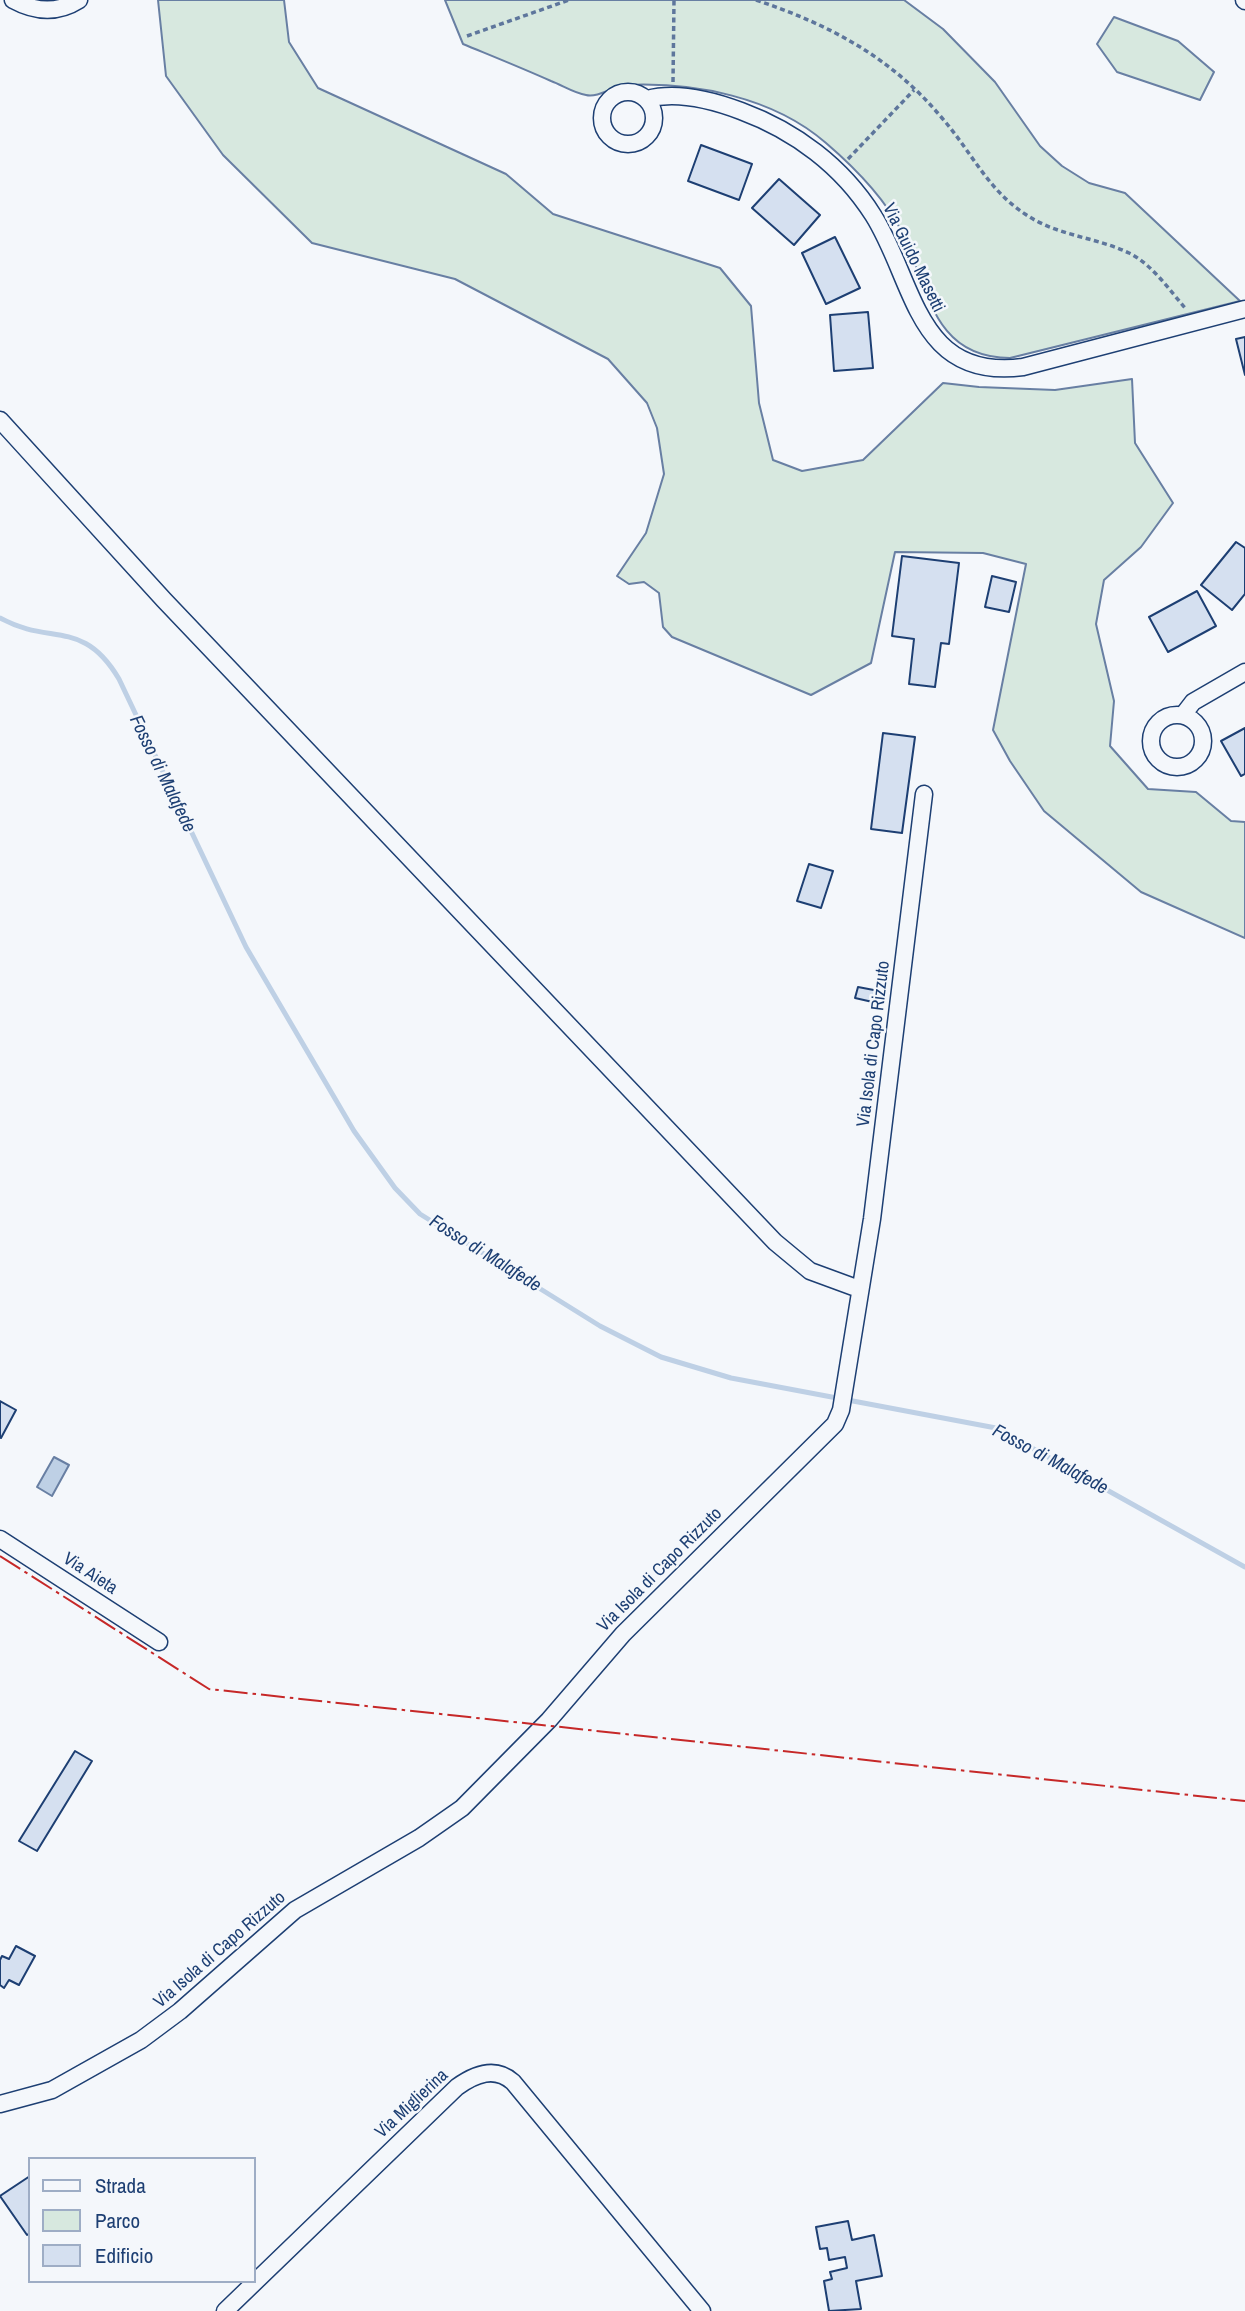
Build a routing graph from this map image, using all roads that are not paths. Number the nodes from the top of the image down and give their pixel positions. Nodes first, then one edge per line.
1 (13, 0) edge
2 (79, 0) edge
3 (647, 99) dead end
4 (1245, 309) edge
5 (0, 421) edge
6 (1245, 671) edge
7 (1182, 715) dead end
8 (924, 794) dead end
9 (859, 1289) junction
10 (0, 1539) edge
11 (159, 1642) dead end
12 (0, 2104) edge
13 (256, 2281) edge
14 (254, 2283) edge
15 (225, 2311) edge
16 (702, 2311) edge

1 - 2 street
3 - 4 street, Via Guido Masetti
5 - 9 street
6 - 7 street
8 - 9 street, Via Isola di Capo Rizzuto
9 - 12 street, Via Isola di Capo Rizzuto
10 - 11 street, Via Aieta
13 - 16 street, Via Miglierina
14 - 15 street, Via Miglierina

